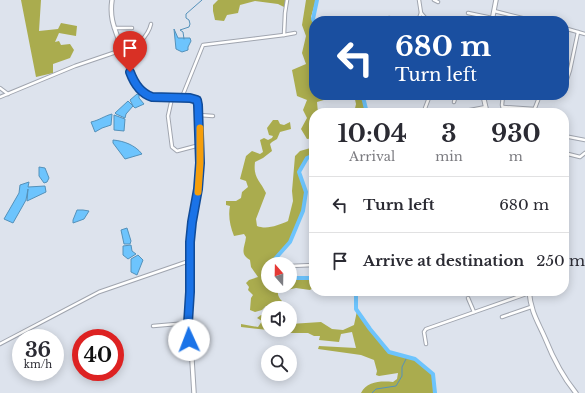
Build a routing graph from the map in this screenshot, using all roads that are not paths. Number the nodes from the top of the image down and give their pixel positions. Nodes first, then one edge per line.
1 (112, 0) edge
2 (287, 0) edge
3 (420, 0) edge
4 (434, 0) edge
5 (496, 0) edge
6 (438, 2) dead end
7 (494, 11) junction
8 (420, 13) junction
9 (468, 13) dead end
10 (419, 16) edge
11 (423, 16) edge
12 (478, 16) edge
13 (493, 16) edge
14 (514, 16) edge
15 (151, 24) dead end
16 (114, 28) junction
17 (132, 28) dead end
18 (569, 29) edge
19 (578, 32) junction
20 (295, 33) dead end
21 (585, 34) edge
22 (284, 35) junction
23 (123, 52) junction
24 (569, 73) edge
25 (0, 88) edge
26 (8, 94) junction
27 (0, 97) edge
28 (182, 97) junction
29 (172, 98) junction
30 (503, 100) edge
31 (503, 107) joint
32 (518, 108) edge
33 (199, 115) junction
34 (213, 116) dead end
35 (569, 137) edge
36 (585, 140) edge
37 (196, 146) dead end
38 (585, 153) edge
39 (569, 154) edge
40 (189, 261) junction
41 (309, 265) edge
42 (297, 266) edge
43 (518, 296) edge
44 (530, 296) edge
45 (468, 298) dead end
46 (531, 307) junction
47 (474, 312) junction
48 (502, 317) dead end
49 (188, 323) junction
50 (153, 326) dead end
51 (0, 344) edge
52 (426, 344) dead end
53 (194, 393) edge
54 (576, 393) edge

1 - 16 street
2 - 22 street
3 - 8 street
4 - 6 street
5 - 7 street
7 - 13 street
7 - 14 street
8 - 10 street
8 - 11 street
9 - 12 street
15 - 23 street
16 - 17 street
16 - 23 street
18 - 19 street
19 - 21 street
19 - 24 street
20 - 22 street
22 - 28 street
23 - 26 street
23 - 29 street
25 - 26 street
26 - 27 street
28 - 29 street
28 - 33 street
29 - 37 street
30 - 31 street
31 - 32 street
33 - 34 street
33 - 40 street
35 - 36 street
38 - 39 street
40 - 49 street
40 - 51 street
41 - 42 street
43 - 47 street
44 - 46 street
45 - 47 street
46 - 48 street
46 - 54 street
47 - 52 street
49 - 50 street
49 - 53 street

